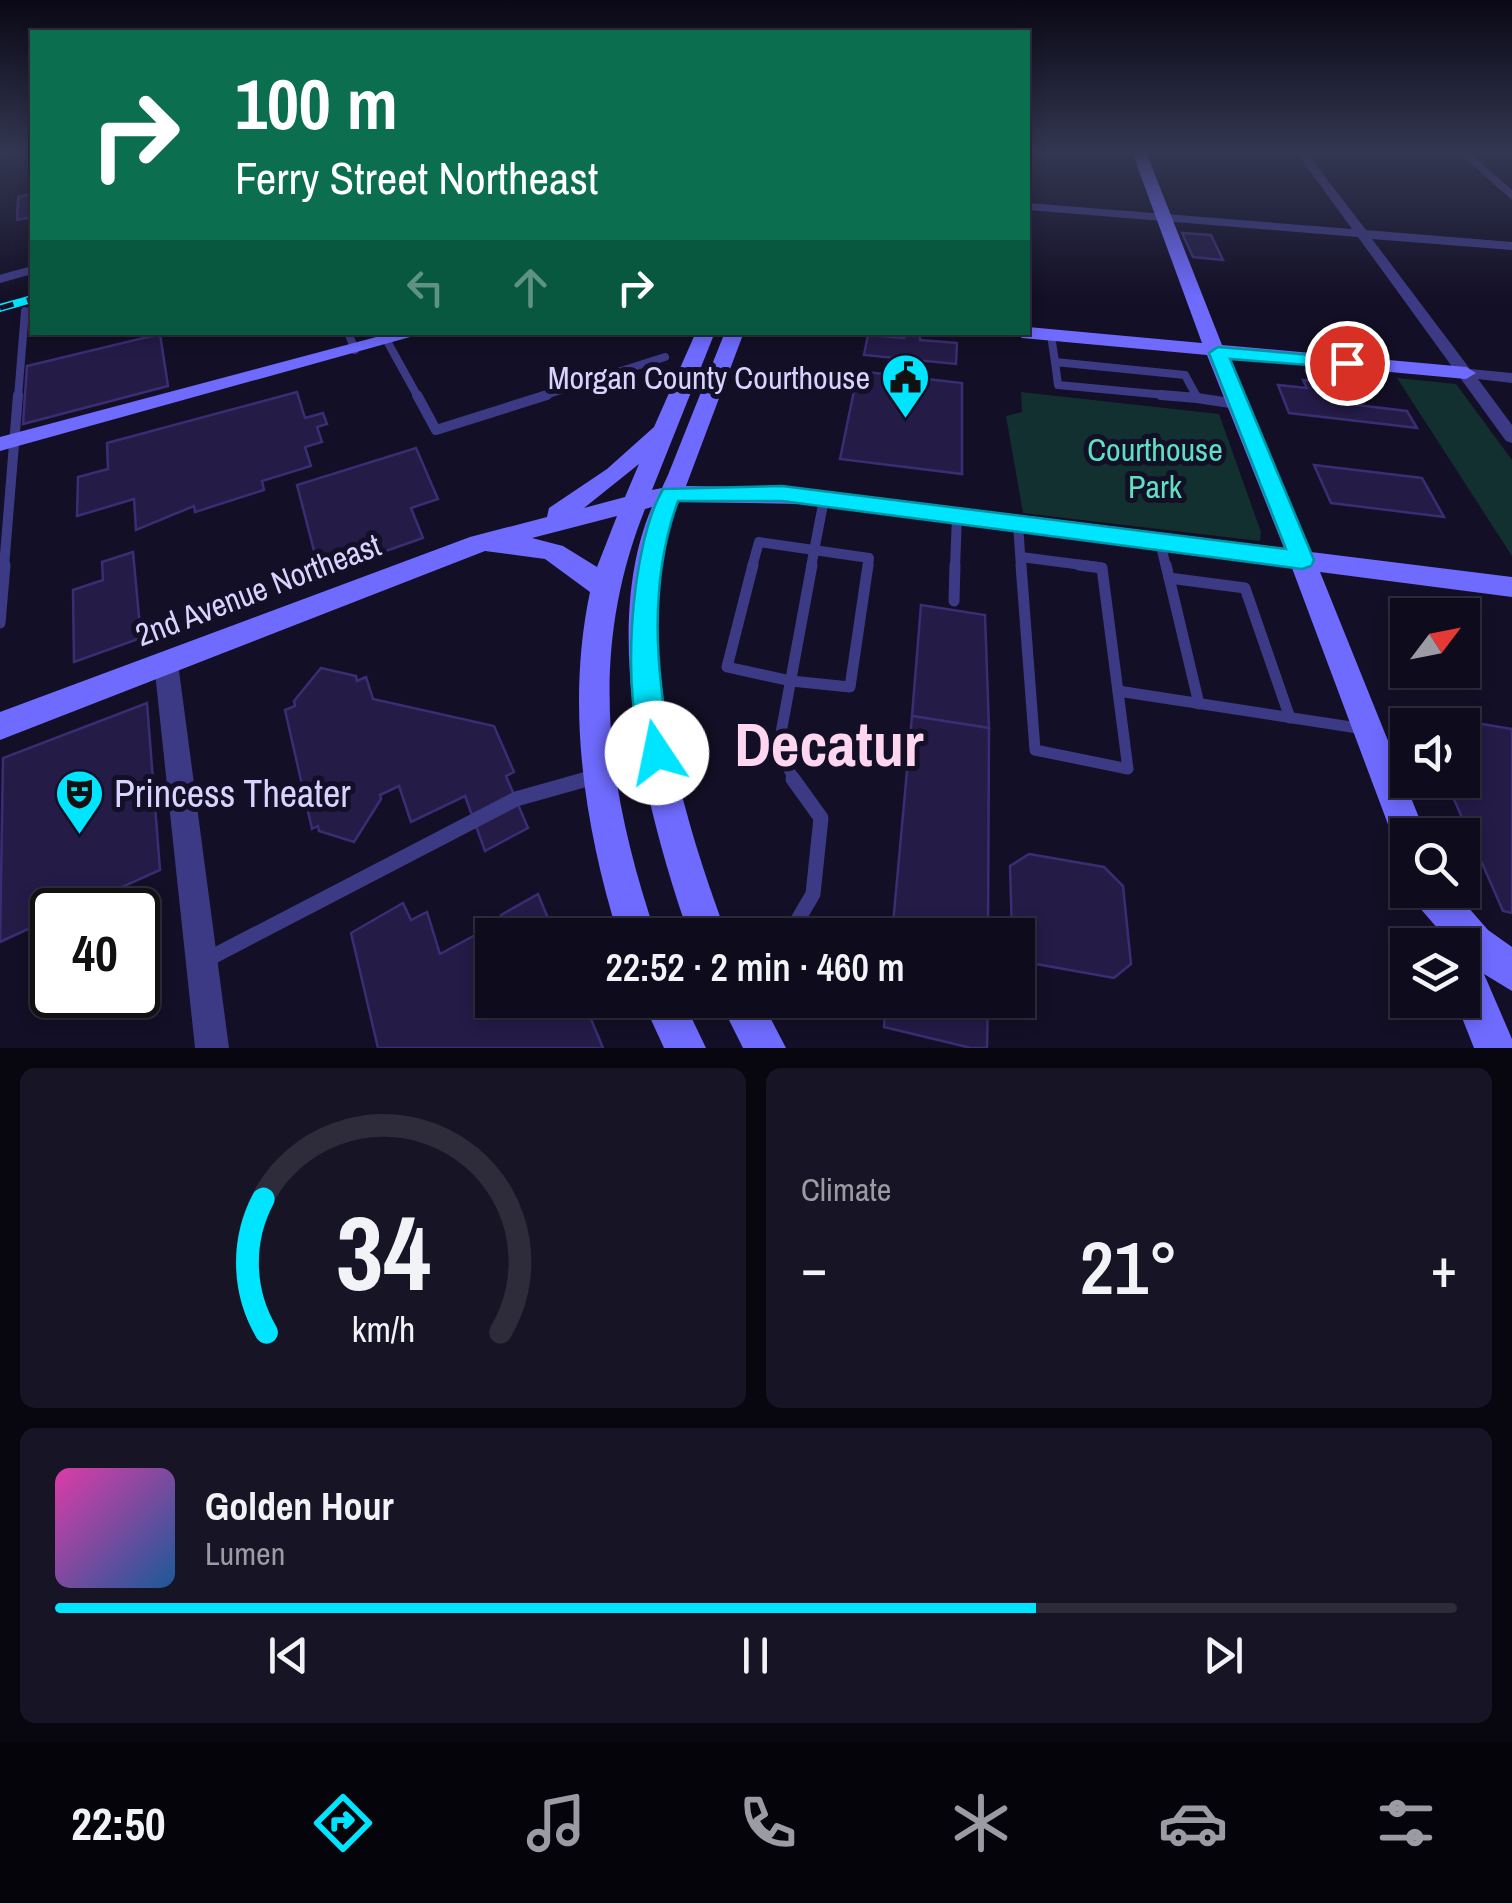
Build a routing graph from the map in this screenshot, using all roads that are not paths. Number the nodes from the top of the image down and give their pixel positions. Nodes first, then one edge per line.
1 (1159, 201) edge
2 (1337, 201) edge
3 (1030, 206) edge
4 (1165, 218) junction
5 (1362, 234) junction
6 (1512, 246) edge
7 (30, 270) edge
8 (0, 278) edge
9 (25, 311) dead end
10 (1030, 333) edge
11 (408, 335) edge
12 (705, 335) edge
13 (734, 335) edge
14 (1051, 335) junction
15 (352, 341) edge
16 (387, 341) junction
17 (1218, 353) junction
18 (665, 357) dead end
19 (1056, 362) junction
20 (1466, 373) junction
21 (1512, 378) edge
22 (1197, 398) junction
23 (1238, 404) junction
24 (666, 426) junction
25 (1512, 436) edge
26 (6, 442) edge
27 (670, 494) junction
28 (824, 498) junction
29 (636, 501) junction
30 (957, 516) junction
31 (542, 524) junction
32 (1018, 524) junction
33 (1160, 541) junction
34 (479, 542) junction
35 (814, 550) junction
36 (1020, 556) junction
37 (1302, 560) junction
38 (1169, 578) junction
39 (1512, 587) edge
40 (604, 589) junction
41 (954, 602) dead end
42 (0, 623) edge
43 (166, 663) junction
44 (790, 681) junction
45 (1118, 691) junction
46 (1199, 704) junction
47 (1290, 718) junction
48 (0, 726) edge
49 (1367, 730) junction
50 (600, 775) junction
51 (1402, 818) edge
52 (1445, 908) edge
53 (633, 918) edge
54 (701, 918) edge
55 (799, 918) edge
56 (201, 954) junction
57 (1512, 971) edge
58 (1480, 1012) edge
59 (670, 1018) edge
60 (749, 1018) edge
61 (212, 1048) edge
62 (684, 1048) edge
63 (764, 1048) edge
64 (1495, 1048) edge

1 - 4 street
2 - 5 street
3 - 4 street
4 - 5 street
4 - 17 street
5 - 6 street
5 - 20 street
7 - 8 lane
9 - 26 lane
10 - 14 street
11 - 16 street
12 - 24 street
13 - 27 street
14 - 17 street
14 - 19 lane
15 - 16 street
15 - 26 street
16 - 18 lane
17 - 20 street
17 - 23 street
19 - 22 lane
19 - 22 lane
20 - 21 street
20 - 25 street
22 - 23 lane
23 - 37 street
24 - 29 street
24 - 31 street
26 - 42 lane
27 - 28 street, 2nd Avenue Northeast
27 - 29 street, 2nd Avenue Northeast
27 - 54 street
28 - 30 street, 2nd Avenue Northeast
28 - 35 lane
29 - 31 street, 2nd Avenue Northeast
29 - 40 street
30 - 32 street, 2nd Avenue Northeast
30 - 41 lane
31 - 34 street, 2nd Avenue Northeast
32 - 33 street, 2nd Avenue Northeast
32 - 36 lane
33 - 37 street, 2nd Avenue Northeast
33 - 38 lane
34 - 40 street
34 - 43 street, 2nd Avenue Northeast
35 - 44 lane
35 - 44 lane
35 - 44 lane
36 - 45 lane
36 - 45 lane
37 - 39 street, 2nd Avenue Northeast
37 - 49 street
38 - 46 lane
38 - 47 lane
40 - 50 street
43 - 48 street, 2nd Avenue Northeast
43 - 56 street
44 - 55 lane
45 - 46 lane
46 - 47 lane
47 - 49 lane
49 - 51 street
50 - 53 street
50 - 56 lane
52 - 57 street
56 - 61 street
58 - 64 street
59 - 62 street
60 - 63 street

